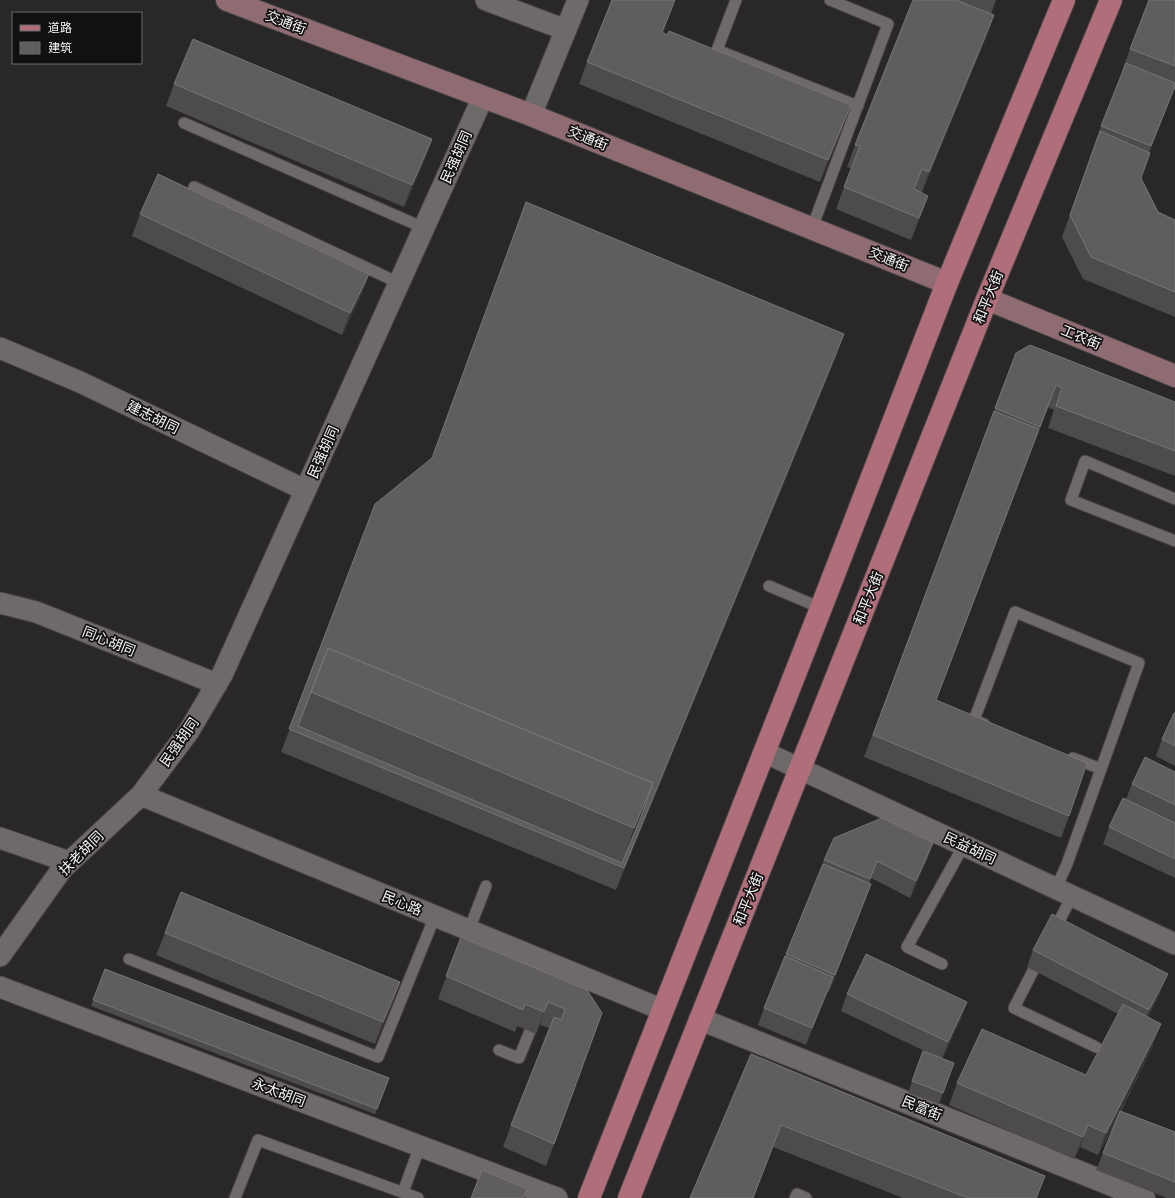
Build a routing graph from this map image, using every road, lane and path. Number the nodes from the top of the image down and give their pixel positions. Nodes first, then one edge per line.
1 (227, 0) edge
2 (486, 0) edge
3 (578, 0) edge
4 (736, 0) edge
5 (830, 0) edge
6 (1064, 0) edge
7 (1111, 0) edge
8 (566, 30) junction
9 (483, 97) junction
10 (858, 106) junction
11 (530, 115) junction
12 (184, 123) dead end
13 (194, 187) dead end
14 (424, 228) junction
15 (812, 228) junction
16 (399, 283) junction
17 (947, 283) junction
18 (986, 299) junction
19 (0, 348) edge
20 (1175, 376) edge
21 (305, 490) junction
22 (1175, 499) edge
23 (1175, 541) edge
24 (769, 586) dead end
25 (0, 603) edge
26 (821, 608) junction
27 (216, 684) junction
28 (997, 728) edge
29 (764, 752) junction
30 (1064, 754) edge
31 (800, 768) junction
32 (1101, 769) junction
33 (141, 795) junction
34 (0, 838) edge
35 (964, 845) junction
36 (69, 862) junction
37 (486, 886) dead end
38 (1064, 892) junction
39 (435, 916) junction
40 (469, 930) junction
41 (1175, 944) edge
42 (0, 956) edge
43 (129, 959) dead end
44 (942, 964) dead end
45 (0, 987) edge
46 (540, 1009) edge
47 (663, 1010) junction
48 (700, 1018) junction
49 (1096, 1047) dead end
50 (499, 1050) dead end
51 (420, 1146) junction
52 (403, 1192) junction
53 (235, 1198) edge
54 (418, 1198) edge
55 (557, 1198) edge
56 (588, 1198) edge
57 (629, 1198) edge
58 (795, 1198) edge
59 (806, 1198) edge
60 (1144, 1198) edge

1 - 9 main road, 交通街
2 - 8 street
3 - 8 street
4 - 10 lane
5 - 10 lane
6 - 17 main road
7 - 18 main road, 和平大街
8 - 11 street
9 - 11 main road, 交通街
9 - 14 street, 民强胡同
10 - 15 lane
11 - 15 main road, 交通街
12 - 14 lane
13 - 16 lane
14 - 16 street, 民强胡同
15 - 17 main road, 交通街
16 - 21 street, 民强胡同
17 - 26 main road
18 - 20 main road, 工农街
18 - 31 main road, 和平大街
19 - 21 street, 建志胡同
21 - 27 street, 民强胡同
22 - 23 lane
24 - 26 lane
25 - 27 street, 同心胡同
26 - 29 main road
27 - 33 street, 民强胡同
28 - 32 lane
29 - 31 street, 民益胡同
29 - 47 main road
30 - 32 lane
31 - 35 street, 民益胡同
31 - 48 main road, 和平大街
32 - 38 lane
33 - 36 street, 扶老胡同
33 - 39 street, 民心路
34 - 36 street
35 - 38 street, 民益胡同
35 - 44 lane
36 - 42 street, 扶老胡同
37 - 40 lane
38 - 41 street, 民益胡同
38 - 49 lane
39 - 40 street, 民心路
39 - 43 lane
40 - 47 street, 民心路
45 - 51 street, 永太胡同
46 - 50 lane
47 - 56 main road
48 - 57 main road, 和平大街
48 - 60 street, 民富街
51 - 52 lane
51 - 55 street, 永太胡同
52 - 53 lane
52 - 54 lane
58 - 59 lane

